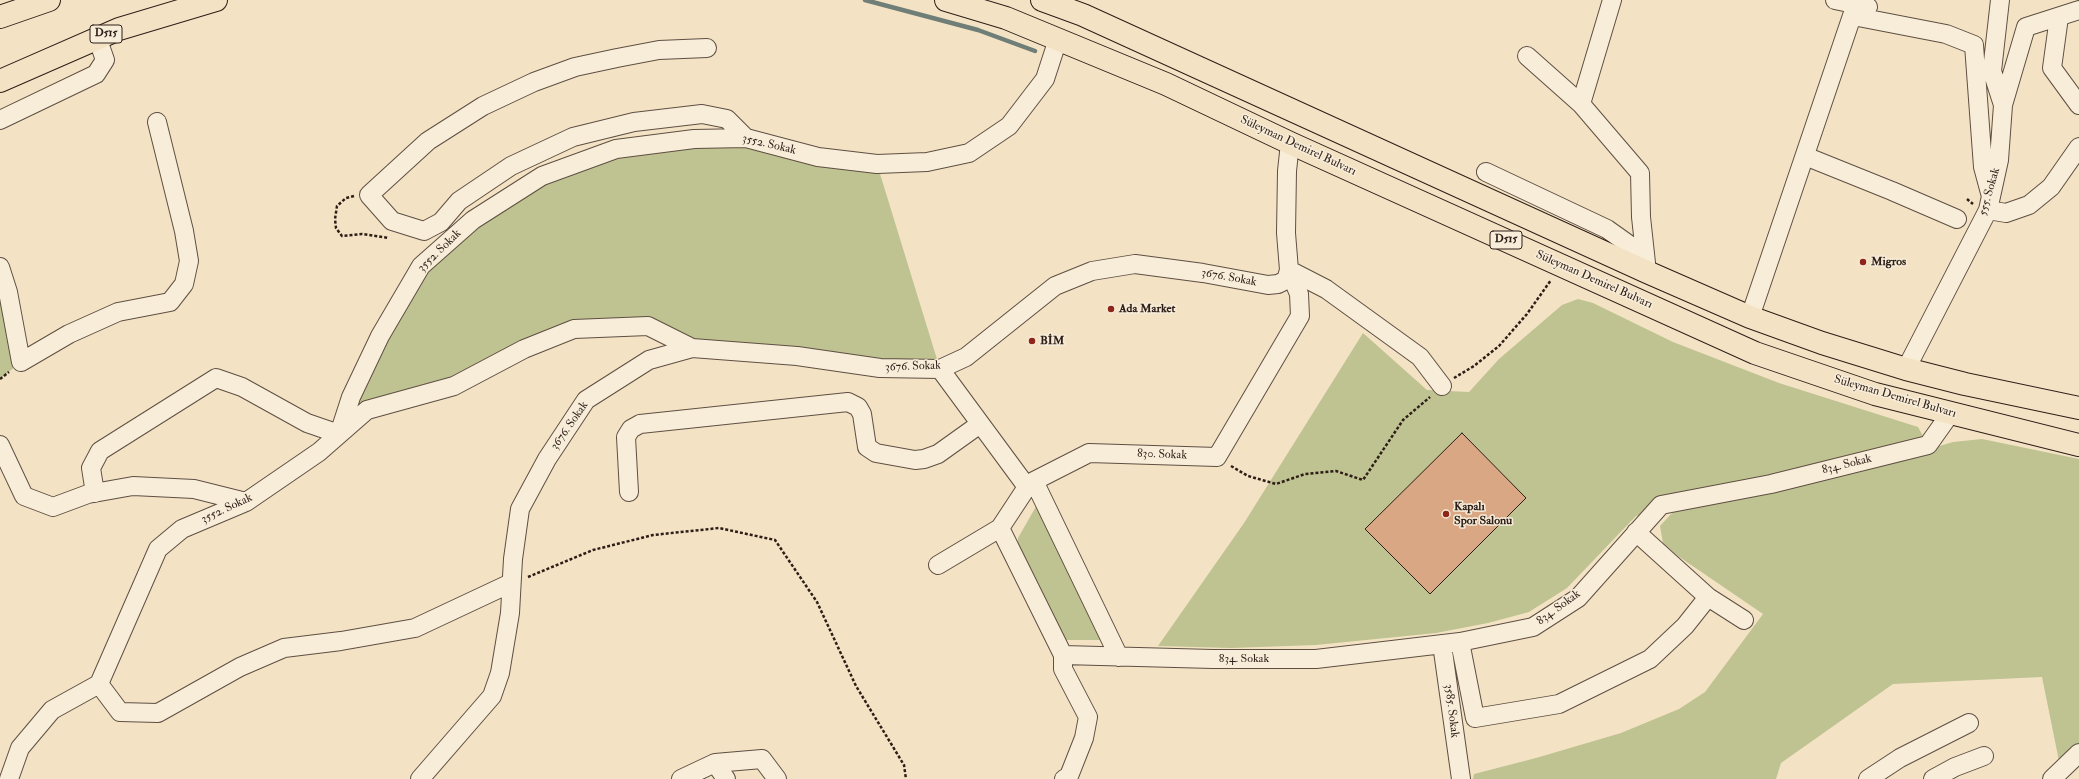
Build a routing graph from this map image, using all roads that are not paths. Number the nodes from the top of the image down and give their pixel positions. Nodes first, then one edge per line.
1 (49, 0) edge
2 (216, 0) edge
3 (946, 0) edge
4 (1042, 0) edge
5 (1612, 0) edge
6 (1835, 0) edge
7 (2000, 0) edge
8 (1855, 10) junction
9 (2079, 10) edge
10 (0, 17) edge
11 (2059, 17) junction
12 (1946, 23) dead end
13 (97, 38) junction
14 (1058, 39) junction
15 (707, 48) dead end
16 (1527, 56) dead end
17 (0, 81) edge
18 (1581, 104) junction
19 (2003, 105) junction
20 (2079, 105) edge
21 (7, 116) edge
22 (157, 122) dead end
23 (0, 134) edge
24 (746, 138) junction
25 (1290, 143) junction
26 (2079, 147) edge
27 (1805, 156) junction
28 (1486, 172) dead end
29 (1989, 203) junction
30 (1957, 219) dead end
31 (1646, 264) junction
32 (0, 267) edge
33 (1289, 270) junction
34 (1750, 317) junction
35 (663, 334) junction
36 (692, 348) junction
37 (662, 356) junction
38 (940, 369) junction
39 (1906, 369) junction
40 (1442, 386) road end
41 (2079, 408) edge
42 (1950, 414) junction
43 (980, 424) junction
44 (339, 434) junction
45 (0, 445) edge
46 (2079, 445) edge
47 (1030, 484) junction
48 (629, 492) dead end
49 (95, 493) junction
50 (246, 502) junction
51 (1000, 528) junction
52 (1636, 532) junction
53 (938, 565) dead end
54 (511, 583) junction
55 (1708, 597) junction
56 (1744, 620) dead end
57 (1460, 642) junction
58 (1442, 644) junction
59 (1062, 655) junction
60 (1119, 657) junction
61 (99, 684) junction
62 (1969, 723) dead end
63 (2079, 753) edge
64 (1984, 756) dead end
65 (715, 763) junction
66 (9, 779) edge
67 (420, 779) edge
68 (681, 779) edge
69 (726, 779) edge
70 (777, 779) edge
71 (1064, 779) edge
72 (1461, 779) edge
73 (1868, 779) edge
74 (1933, 779) edge
75 (2052, 779) edge

1 - 10 highway
2 - 13 highway, D515
3 - 14 highway, Süleyman Demirel Bulvarı / D515
4 - 31 highway, D515
5 - 18 street
6 - 8 street
7 - 19 street, 555. Sokak
8 - 12 street
8 - 27 street
8 - 29 street
9 - 11 street
11 - 19 street
11 - 20 street
13 - 17 highway, D515
13 - 21 street
14 - 24 street, 3552. Sokak
14 - 25 highway, Süleyman Demirel Bulvarı / D515
15 - 24 street
16 - 18 street
18 - 31 street
19 - 29 street, 555. Sokak
21 - 23 street
22 - 32 street
24 - 44 street, 3552. Sokak
25 - 33 street
25 - 42 highway, Süleyman Demirel Bulvarı / D515
26 - 29 street
27 - 30 street
27 - 34 street
28 - 31 street
29 - 39 street, 555. Sokak
31 - 34 highway, D515
33 - 38 street, 3676. Sokak
33 - 40 street
33 - 47 street, 830. Sokak
34 - 39 highway, D515
35 - 36 street
35 - 37 street
35 - 44 street
36 - 37 street, 3676. Sokak
36 - 38 street, 3676. Sokak
37 - 54 street, 3676. Sokak
38 - 43 street
39 - 41 highway, D515
42 - 46 highway, Süleyman Demirel Bulvarı / D515
42 - 52 street, 834. Sokak
43 - 47 street
43 - 48 street
44 - 49 street
44 - 50 street, 3552. Sokak
45 - 49 street
47 - 51 street, 830. Sokak
47 - 60 street
49 - 50 street
50 - 61 street, 3552. Sokak
51 - 53 street, 830. Sokak
51 - 59 street
52 - 55 street
52 - 57 street, 834. Sokak
54 - 61 street
54 - 67 street, 3676. Sokak
55 - 56 street
55 - 57 street
57 - 58 street, 834. Sokak
58 - 60 street, 834. Sokak
58 - 72 street, 3585. Sokak
59 - 60 street, 834. Sokak
59 - 71 street
61 - 66 street
62 - 73 street
63 - 75 street
64 - 74 street
65 - 68 street
65 - 69 street
65 - 70 street

